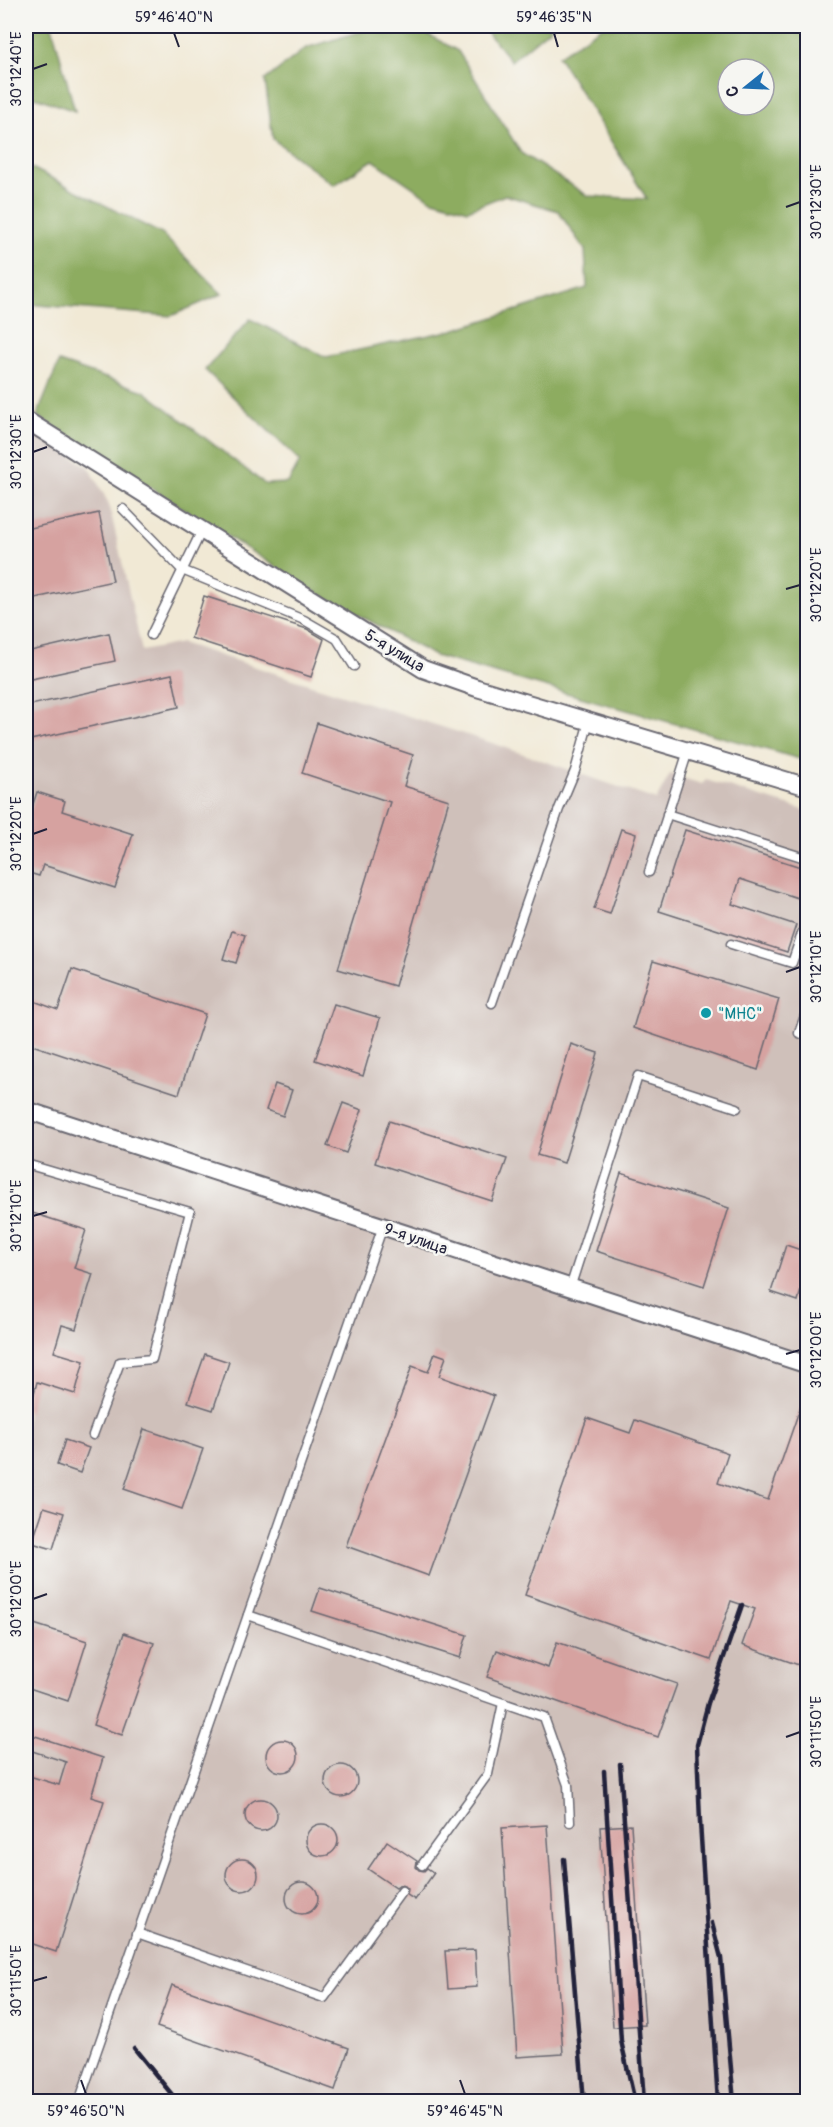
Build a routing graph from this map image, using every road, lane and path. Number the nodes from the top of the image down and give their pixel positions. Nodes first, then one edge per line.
1 (26, 420) edge
2 (123, 510) dead end
3 (202, 530) junction
4 (182, 570) junction
5 (151, 634) dead end
6 (354, 666) dead end
7 (589, 721) junction
8 (688, 751) junction
9 (807, 787) edge
10 (667, 814) junction
11 (807, 860) edge
12 (649, 872) dead end
13 (807, 916) edge
14 (731, 944) dead end
15 (492, 1003) dead end
16 (807, 1007) edge
17 (807, 1036) edge
18 (737, 1108) dead end
19 (26, 1110) edge
20 (26, 1164) edge
21 (383, 1227) junction
22 (570, 1289) junction
23 (807, 1365) edge
24 (93, 1435) dead end
25 (248, 1615) junction
26 (503, 1703) junction
27 (570, 1822) dead end
28 (422, 1865) dead end
29 (402, 1892) dead end
30 (137, 1933) junction
31 (79, 2102) edge

1 - 3 street, 5-я улица
2 - 4 lane
3 - 4 lane
3 - 7 street, 5-я улица
4 - 5 lane
4 - 6 lane
7 - 8 street, 5-я улица
7 - 15 lane
8 - 9 street, 5-я улица
8 - 10 lane
10 - 11 lane
10 - 12 lane
13 - 14 lane
16 - 17 lane
18 - 22 lane
19 - 21 street, 9-я улица
20 - 24 lane
21 - 22 street, 9-я улица
21 - 25 lane
22 - 23 street, 9-я улица
25 - 26 lane
25 - 30 lane
26 - 27 lane
26 - 28 lane
29 - 30 lane
30 - 31 lane

